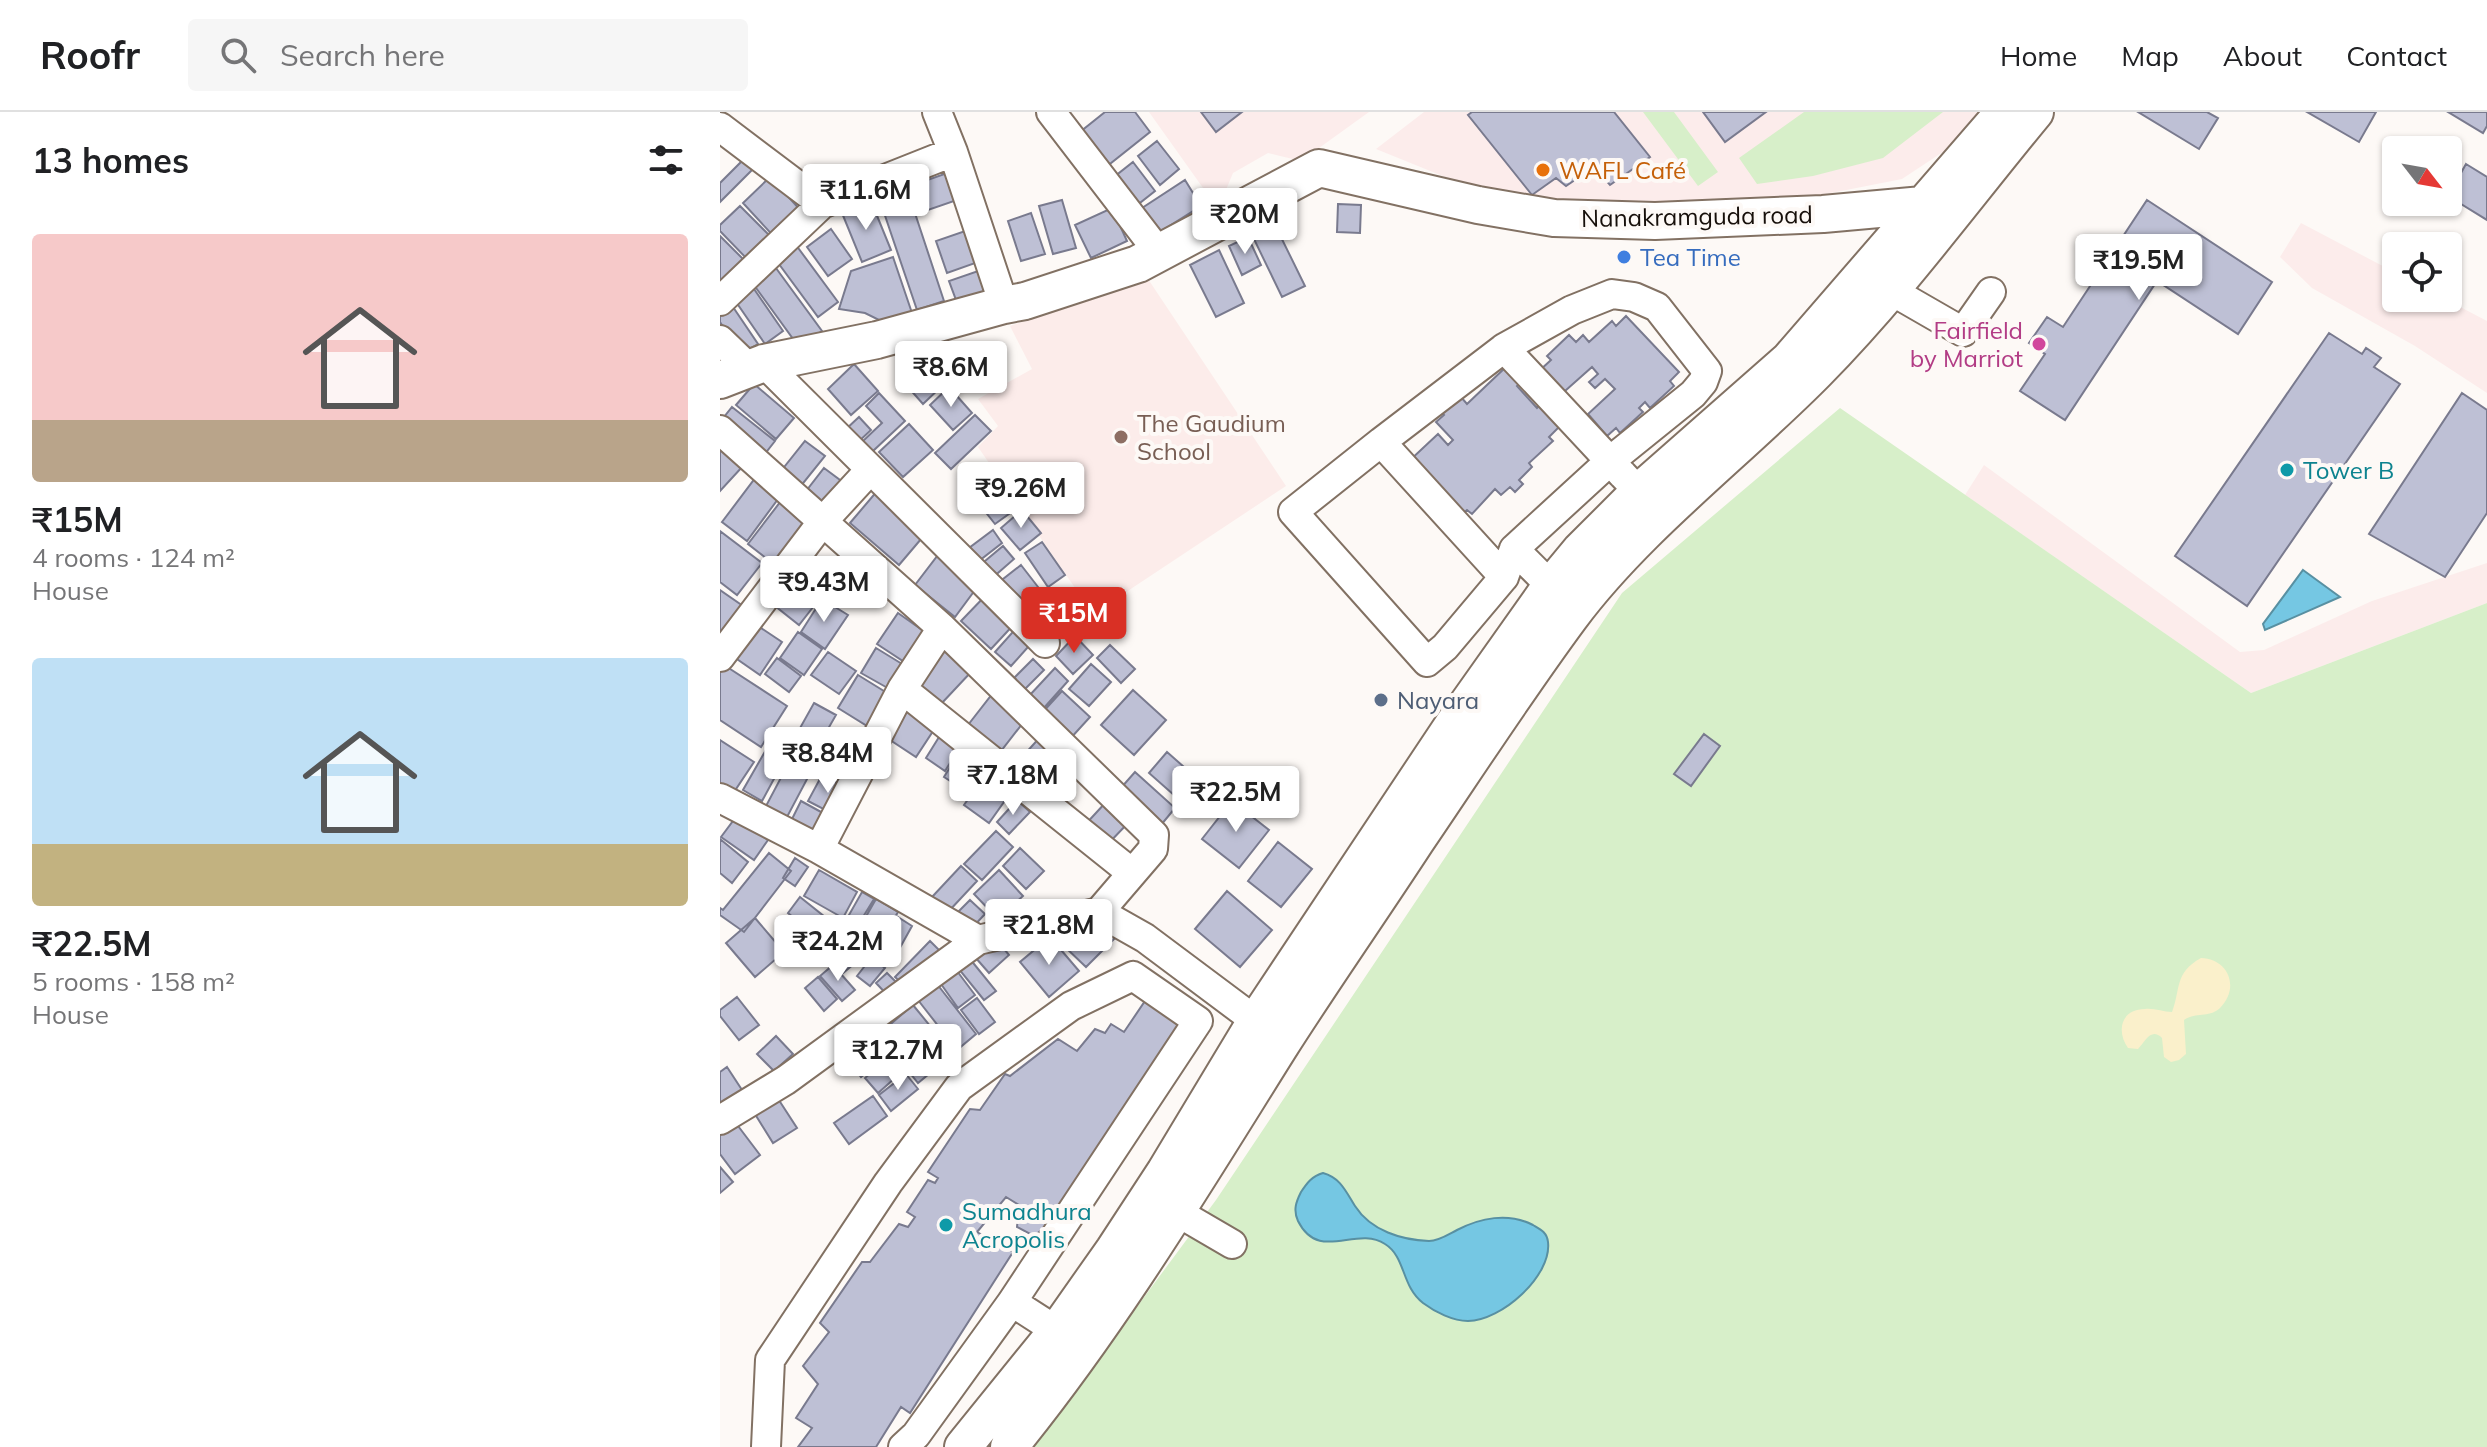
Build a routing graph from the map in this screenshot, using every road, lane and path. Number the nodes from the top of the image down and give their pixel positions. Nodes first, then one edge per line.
1 (937, 112) edge
2 (1051, 112) edge
3 (2004, 112) edge
4 (2035, 112) edge
5 (720, 127) edge
6 (953, 152) junction
7 (822, 204) junction
8 (1934, 214) junction
9 (1160, 254) junction
10 (1890, 290) junction
11 (1991, 292) dead end
12 (720, 301) edge
13 (1004, 305) junction
14 (720, 340) edge
15 (1504, 348) junction
16 (745, 370) edge
17 (720, 430) edge
18 (1381, 442) junction
19 (1610, 461) junction
20 (870, 470) junction
21 (1639, 492) junction
22 (823, 521) junction
23 (1514, 549) junction
24 (1504, 577) junction
25 (1551, 586) junction
26 (942, 628) junction
27 (1045, 643) dead end
28 (720, 657) edge
29 (902, 689) junction
30 (720, 798) edge
31 (819, 849) junction
32 (1132, 873) junction
33 (1099, 912) junction
34 (978, 940) junction
35 (1256, 1021) junction
36 (720, 1120) edge
37 (1163, 1203) junction
38 (1232, 1244) dead end
39 (1012, 1302) junction
40 (1057, 1331) junction
41 (766, 1447) edge
42 (903, 1447) edge
43 (963, 1447) edge
44 (1009, 1447) edge

1 - 6 street
2 - 9 street
3 - 8 main road
4 - 8 main road
5 - 7 street
6 - 7 street
6 - 13 street
7 - 12 street
8 - 9 main road, Nanakramguda road
8 - 10 main road
8 - 21 main road
9 - 13 main road, Nanakramguda road
10 - 11 street
10 - 37 main road
13 - 16 main road, Nanakramguda road
14 - 16 street
15 - 18 street
15 - 19 street
15 - 19 street
16 - 20 street
17 - 22 street
18 - 24 street
18 - 24 street
19 - 21 street
19 - 23 street
20 - 22 street
20 - 27 street
21 - 25 main road
22 - 26 street
22 - 28 street
23 - 24 street
23 - 25 street
25 - 35 main road
26 - 29 street
26 - 32 street
29 - 31 street
29 - 32 street
30 - 31 street
31 - 34 street
32 - 33 street
33 - 34 street
33 - 35 street
34 - 36 street
35 - 37 main road
37 - 38 street
37 - 40 main road
37 - 44 main road
39 - 40 street
39 - 41 street
39 - 42 street
40 - 43 main road

